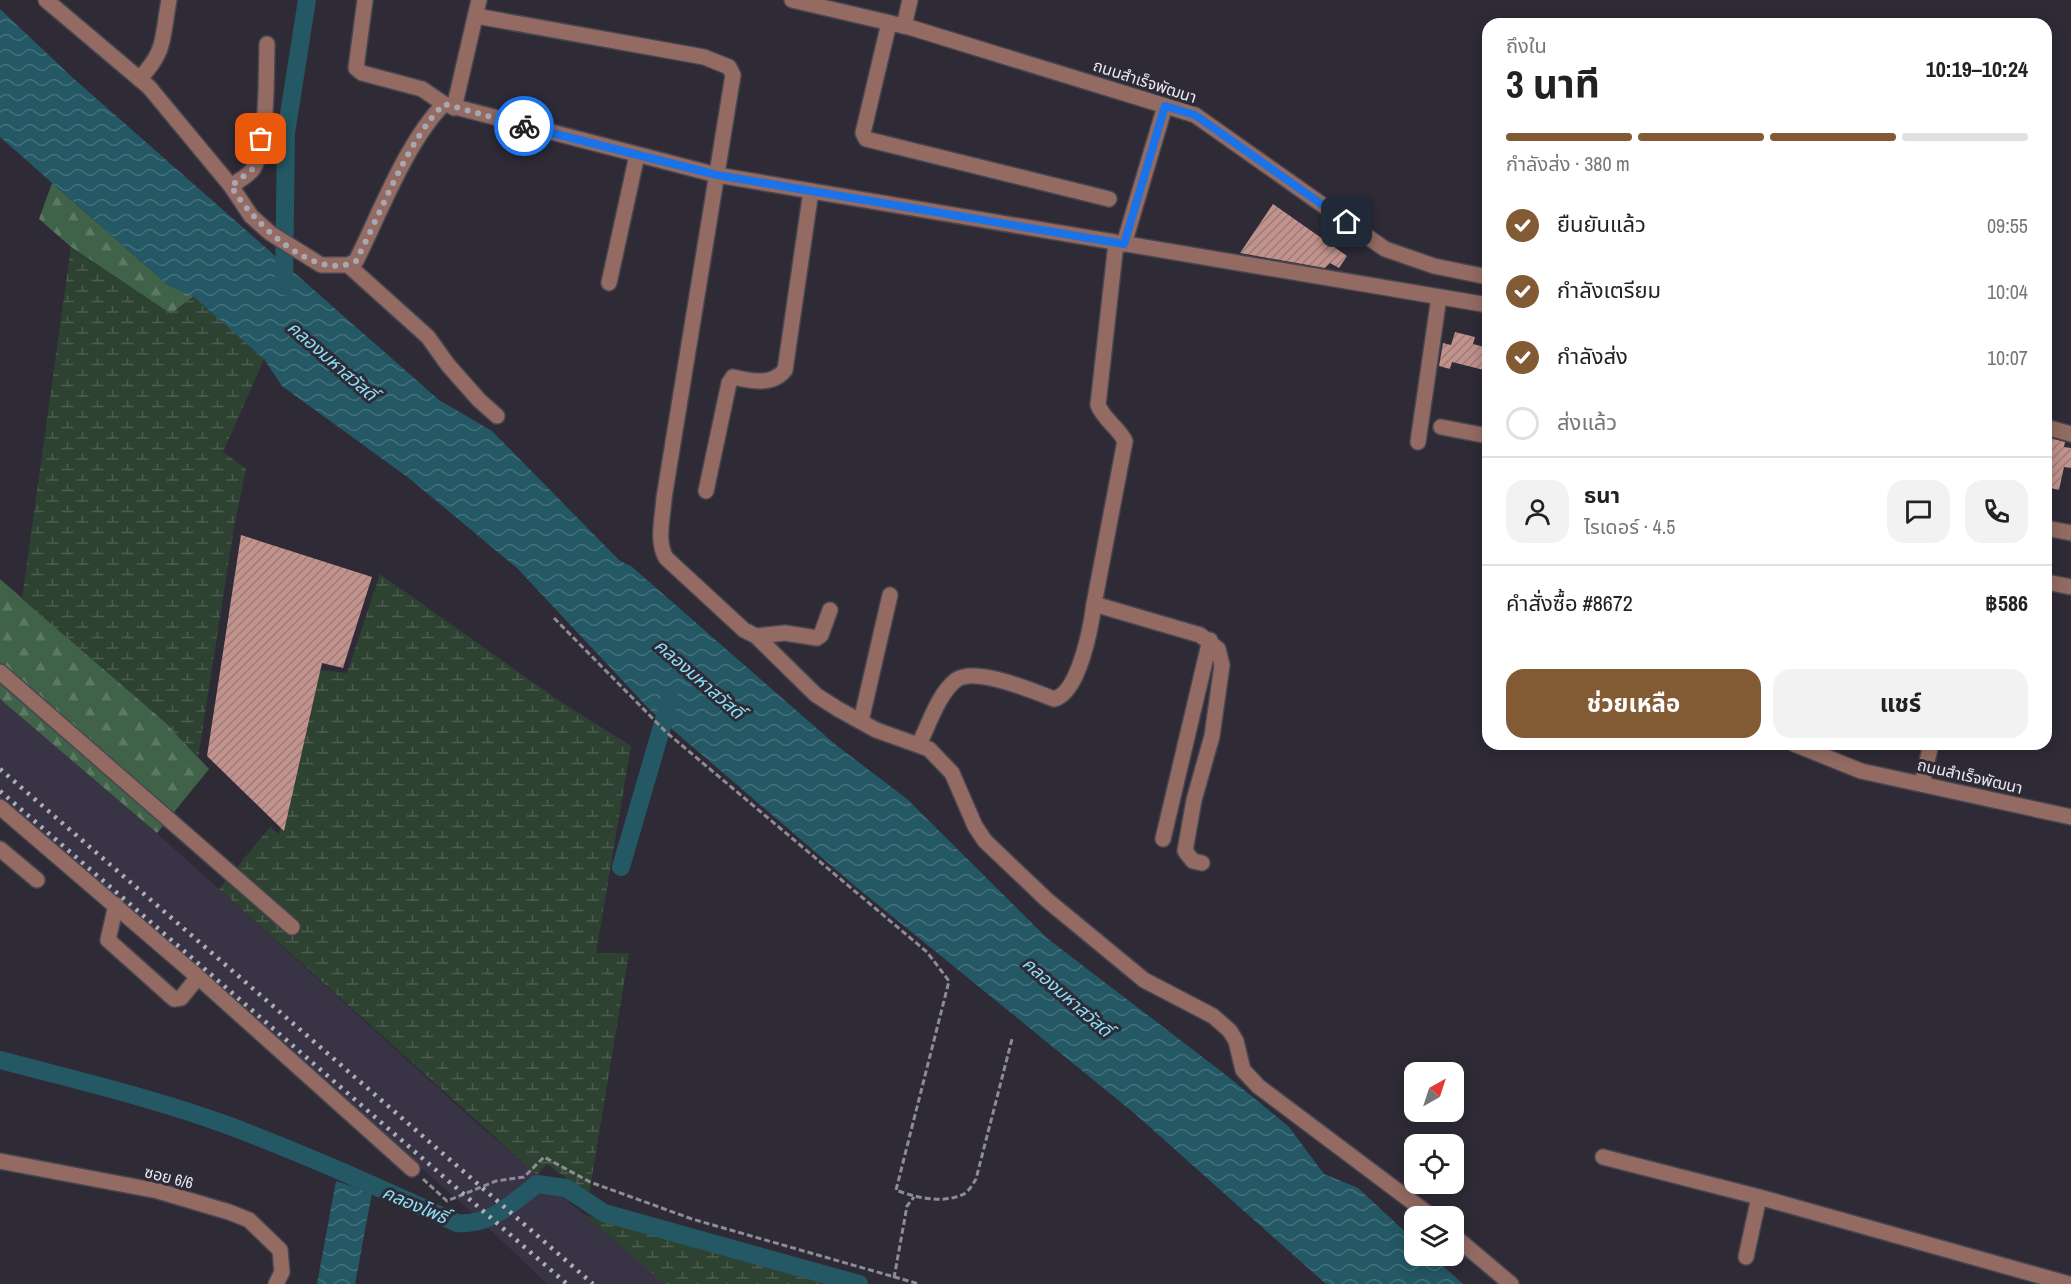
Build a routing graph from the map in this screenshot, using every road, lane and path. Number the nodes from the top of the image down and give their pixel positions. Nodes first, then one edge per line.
1 (46, 0) edge
2 (169, 0) edge
3 (364, 0) edge
4 (479, 0) edge
5 (792, 0) edge
6 (910, 0) edge
7 (476, 16) junction
8 (897, 24) junction
9 (267, 44) dead end
10 (139, 79) junction
11 (449, 106) junction
12 (1165, 106) junction
13 (637, 154) junction
14 (717, 175) junction
15 (234, 191) junction
16 (811, 191) junction
17 (1108, 199) dead end
18 (1120, 243) junction
19 (348, 265) junction
20 (1482, 276) edge
21 (609, 283) dead end
22 (1439, 297) junction
23 (1482, 304) edge
24 (497, 416) dead end
25 (1441, 427) dead end
26 (2052, 429) edge
27 (2071, 434) edge
28 (1482, 435) edge
29 (1418, 442) dead end
30 (706, 491) dead end
31 (2052, 529) edge
32 (2071, 533) edge
33 (2052, 583) edge
34 (2071, 587) edge
35 (890, 595) dead end
36 (1094, 604) junction
37 (830, 610) dead end
38 (554, 618) dead end
39 (756, 636) junction
40 (1210, 640) junction
41 (0, 672) edge
42 (861, 722) junction
43 (919, 744) junction
44 (1809, 750) edge
45 (1930, 750) edge
46 (1922, 784) junction
47 (0, 807) edge
48 (2071, 817) edge
49 (1163, 839) dead end
50 (0, 849) edge
51 (1202, 863) dead end
52 (37, 880) dead end
53 (116, 905) junction
54 (292, 927) dead end
55 (198, 977) junction
56 (1012, 1039) dead end
57 (1603, 1157) dead end
58 (0, 1161) edge
59 (412, 1169) joint
60 (914, 1197) junction
61 (1759, 1197) junction
62 (1418, 1206) edge
63 (1464, 1244) edge
64 (1746, 1257) dead end
65 (894, 1278) junction
66 (276, 1284) edge
67 (919, 1284) edge
68 (1511, 1284) edge
69 (2069, 1284) edge

1 - 10 street
2 - 10 street
3 - 11 street
4 - 7 street
5 - 8 street, ถนนสำเร็จพัฒนา
6 - 8 street
7 - 11 street
7 - 14 street
8 - 12 street, ถนนสำเร็จพัฒนา
8 - 17 street
9 - 15 street
10 - 15 street
11 - 13 street
11 - 19 street
12 - 18 street
12 - 20 street, ถนนสำเร็จพัฒนา
13 - 14 street
13 - 21 street
14 - 16 street
14 - 39 street
15 - 19 street
16 - 18 street
16 - 30 street
18 - 22 street
18 - 36 street
19 - 24 street
22 - 23 street
22 - 29 street
25 - 28 street
26 - 27 street
31 - 32 street
33 - 34 street
35 - 42 street
36 - 40 street
36 - 43 street
37 - 39 street
38 - 60 path
39 - 42 street
40 - 49 street
40 - 51 street
41 - 54 street
42 - 43 street
43 - 62 street
44 - 46 street, ถนนสำเร็จพัฒนา
45 - 46 street
46 - 48 street, ถนนสำเร็จพัฒนา
47 - 53 street
50 - 52 street
53 - 55 street
53 - 55 street
55 - 59 street
56 - 60 path
57 - 61 street
58 - 66 street, ซอย 6/6
59 - 65 path
60 - 65 path
61 - 64 street
61 - 69 street
63 - 68 street
65 - 67 path

